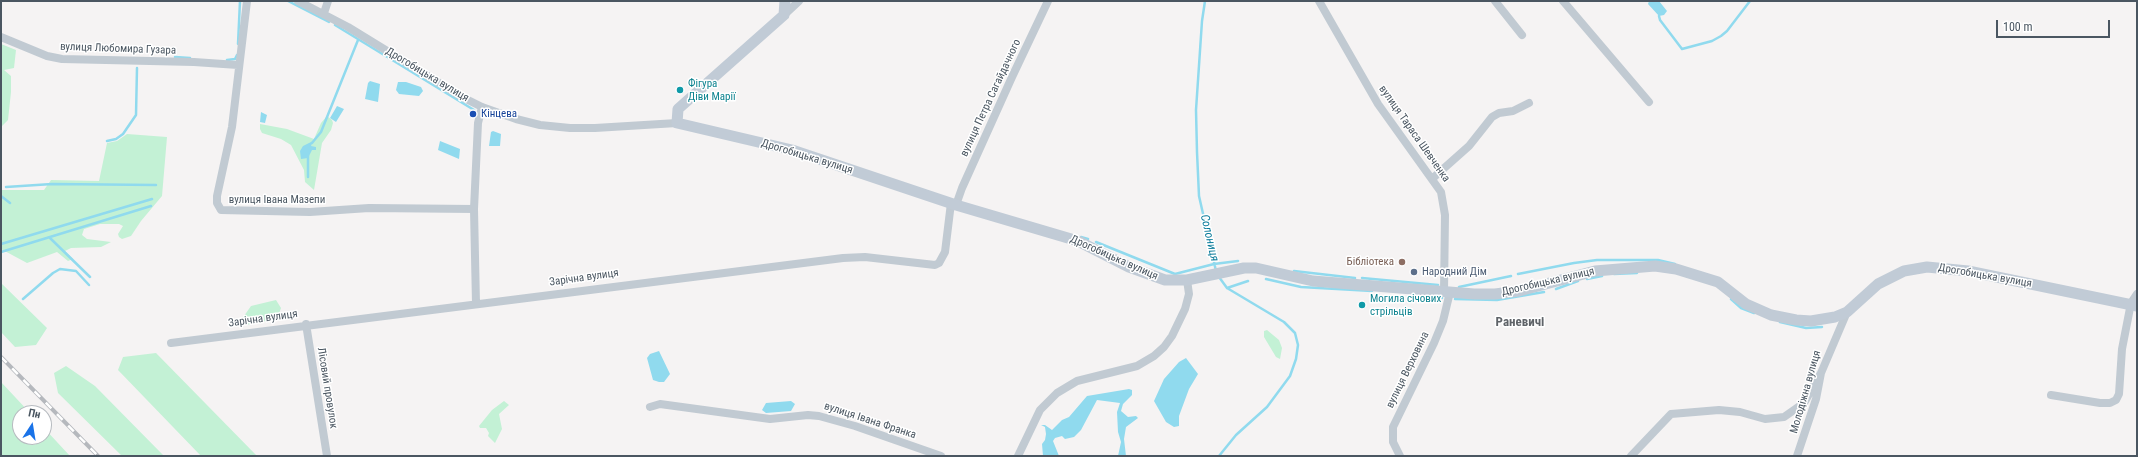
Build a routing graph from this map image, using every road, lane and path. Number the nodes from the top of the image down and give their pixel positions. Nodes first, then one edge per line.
1 (247, 1) edge
2 (298, 1) edge
3 (328, 1) edge
4 (785, 1) edge
5 (799, 1) edge
6 (1048, 1) edge
7 (1319, 1) edge
8 (1326, 1) edge
9 (1495, 1) edge
10 (1563, 1) edge
11 (1323, 9) junction
12 (324, 13) junction
13 (784, 15) junction
14 (1522, 35) dead end
15 (1, 37) edge
16 (238, 66) junction
17 (1649, 102) dead end
18 (1529, 103) dead end
19 (482, 107) junction
20 (677, 123) junction
21 (1433, 178) junction
22 (954, 204) junction
23 (474, 209) junction
24 (1187, 280) junction
25 (1447, 292) junction
26 (2135, 301) edge
27 (476, 304) junction
28 (1847, 312) junction
29 (306, 324) junction
30 (171, 342) dead end
31 (1821, 373) junction
32 (2051, 395) dead end
33 (650, 407) dead end
34 (327, 456) edge
35 (941, 456) edge
36 (1018, 456) edge
37 (1400, 456) edge
38 (1631, 456) edge
39 (1797, 456) edge

1 - 16 street, вулиця Івана Мазепи
2 - 12 street, Дрогобицька вулиця
3 - 12 street
4 - 13 street
5 - 13 street
6 - 22 street, вулиця Петра Сагайдачного
7 - 11 street, вулиця Тараса Шевченка
8 - 11 street
9 - 14 street
10 - 17 street
11 - 21 street, вулиця Тараса Шевченка
12 - 19 street, Дрогобицька вулиця
13 - 20 street
15 - 16 street, вулиця Любомира Гузара
16 - 23 street, вулиця Івана Мазепи
18 - 21 street
19 - 20 street, Дрогобицька вулиця
19 - 23 street
20 - 22 street, Дрогобицька вулиця
21 - 25 street, вулиця Тараса Шевченка
22 - 24 street, Дрогобицька вулиця
22 - 27 street, Зарічна вулиця
23 - 27 street
24 - 25 street, Дрогобицька вулиця
24 - 36 street
25 - 28 street, Дрогобицька вулиця
25 - 37 street, вулиця Верховина
26 - 28 street, Дрогобицька вулиця
26 - 32 street
27 - 29 street, Зарічна вулиця
28 - 31 street, Молодіжна вулиця
29 - 30 street, Зарічна вулиця
29 - 34 street, Лісовий провулок
31 - 38 street
31 - 39 street, Молодіжна вулиця
33 - 35 street, вулиця Івана Франка

